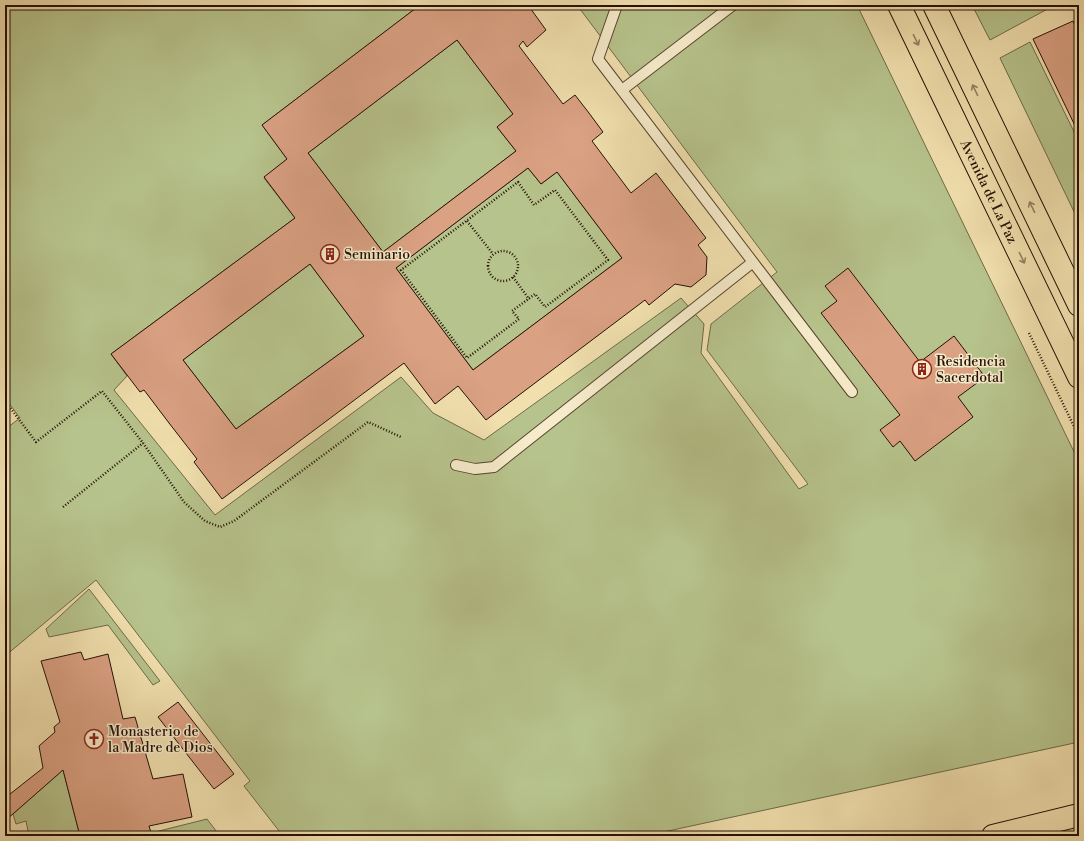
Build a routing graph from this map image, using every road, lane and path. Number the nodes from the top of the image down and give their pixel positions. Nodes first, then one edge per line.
1 (617, 5) edge
2 (733, 5) edge
3 (899, 5) edge
4 (934, 5) edge
5 (622, 90) junction
6 (467, 220) junction
7 (493, 254) junction
8 (753, 262) junction
9 (513, 278) junction
10 (529, 299) junction
11 (1079, 305) edge
12 (1079, 377) edge
13 (852, 392) dead end
14 (5, 401) edge
15 (401, 437) dead end
16 (143, 443) junction
17 (456, 465) dead end
18 (63, 507) dead end
19 (1079, 815) edge
20 (993, 836) edge

1 - 5 lane
2 - 5 lane
3 -> 12 main road, Avenida de La Paz
11 -> 4 main road
5 - 8 lane
6 - 7 path
6 - 10 path
6 - 10 path
7 - 9 path
7 - 9 path
8 - 13 lane
8 - 17 lane
9 - 10 path
14 - 16 path
15 - 16 path
16 - 18 path
19 - 20 main road

